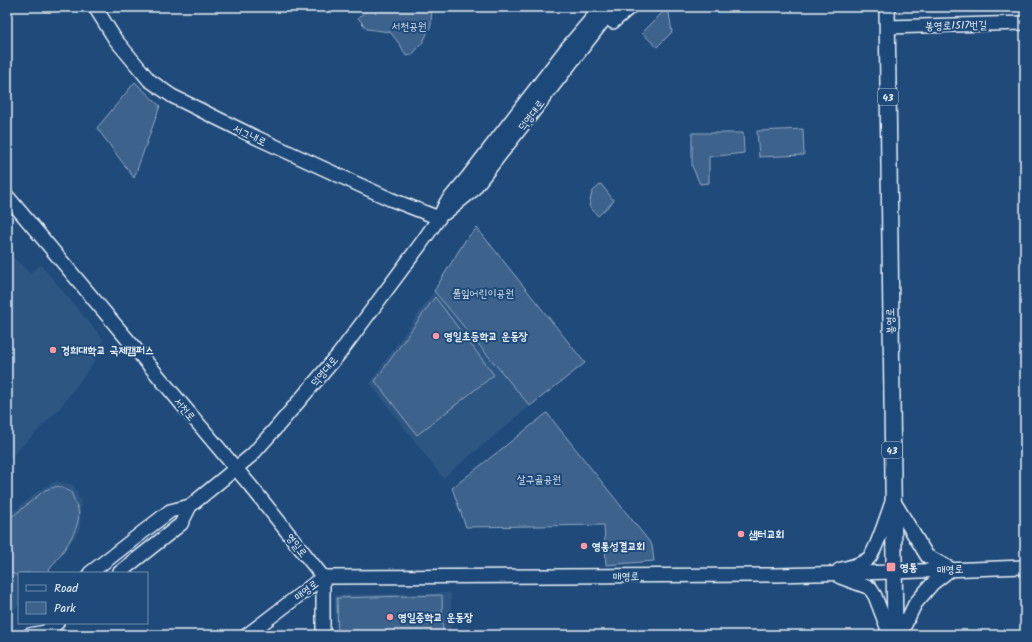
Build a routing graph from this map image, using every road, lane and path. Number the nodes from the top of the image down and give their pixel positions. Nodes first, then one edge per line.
1 (95, 7) edge
2 (592, 7) edge
3 (603, 7) edge
4 (617, 7) edge
5 (630, 7) edge
6 (887, 7) edge
7 (1025, 23) edge
8 (888, 27) junction
9 (571, 52) junction
10 (7, 196) edge
11 (439, 218) junction
12 (235, 470) junction
13 (893, 500) junction
14 (190, 506) junction
15 (1025, 566) edge
16 (951, 570) junction
17 (91, 572) edge
18 (120, 572) edge
19 (894, 572) junction
20 (828, 574) junction
21 (323, 577) junction
22 (56, 624) edge
23 (31, 631) edge
24 (247, 635) edge
25 (323, 635) edge
26 (890, 635) edge
27 (895, 635) edge
28 (900, 635) edge

1 - 11 street, 서그내로
2 - 9 street
3 - 9 street, 덕영대로
4 - 9 street, 덕영대로
5 - 9 street
6 - 8 main road, 봉영로 / 43
7 - 8 street, 봉영로1517번길
8 - 13 main road, 봉영로 / 43
9 - 11 street, 덕영대로
10 - 12 street, 서천로
11 - 12 street, 덕영대로
12 - 14 street, 덕영대로
12 - 21 street, 영일로
13 - 16 street
13 - 19 main road, 봉영로 / 43
13 - 20 street
14 - 17 street, 덕영대로
14 - 18 street, 덕영대로
15 - 16 street, 매영로
16 - 19 street, 매영로
16 - 28 street
19 - 20 street, 매영로
19 - 27 main road, 봉영로 / 43
20 - 21 street, 매영로
20 - 26 street
21 - 24 street, 매영로
21 - 25 street
22 - 23 street

